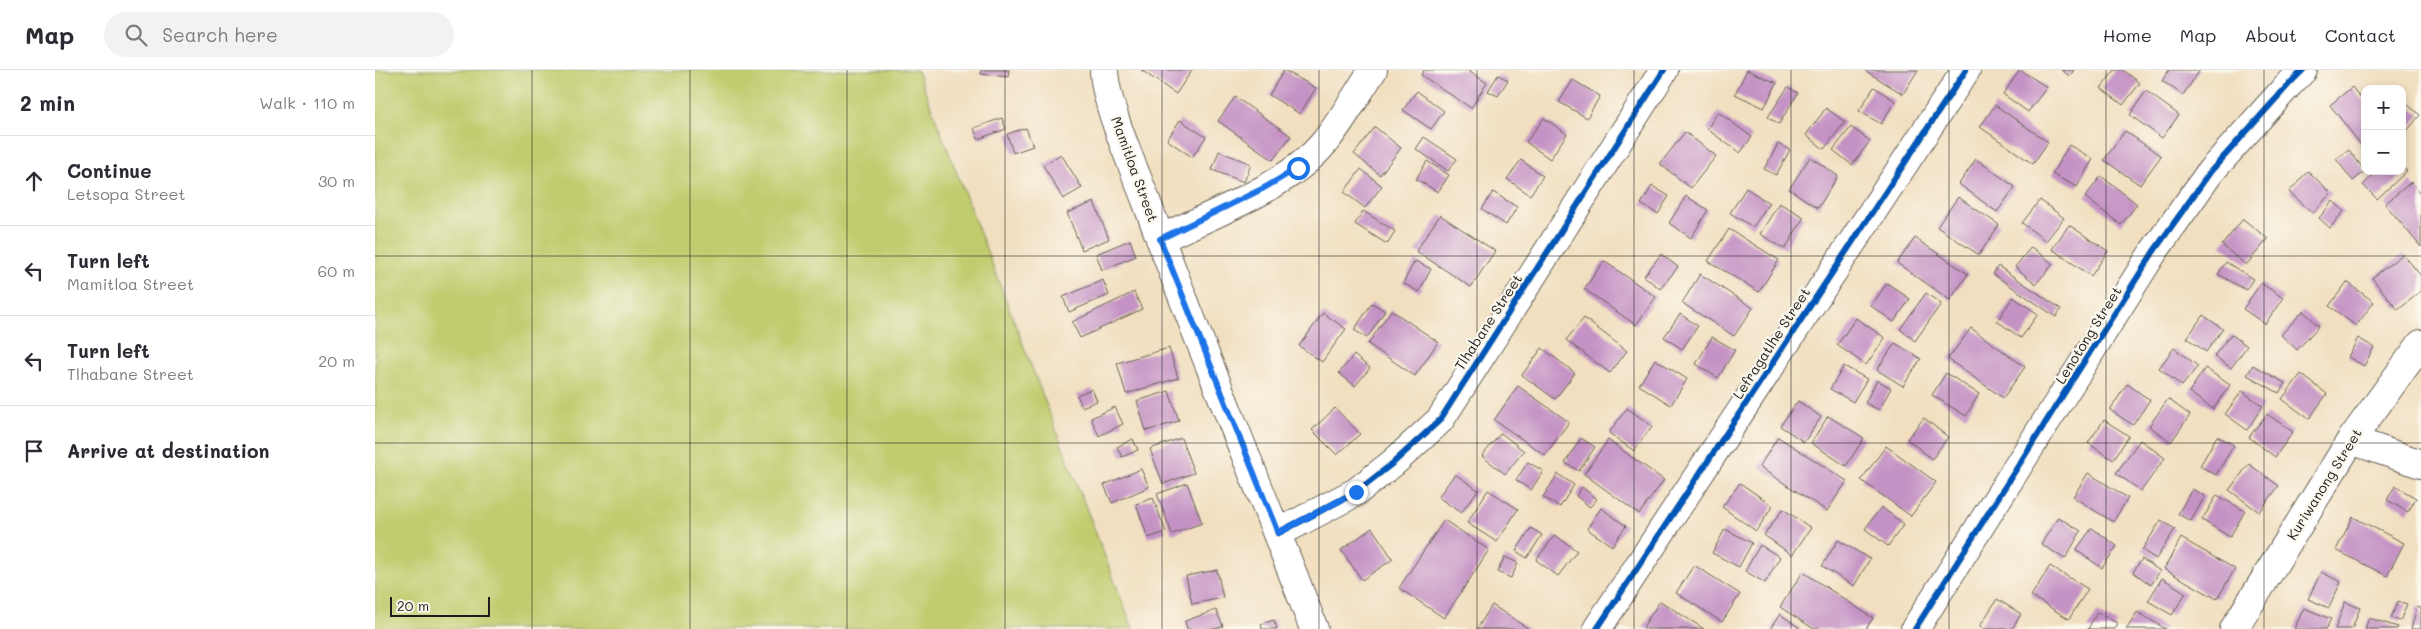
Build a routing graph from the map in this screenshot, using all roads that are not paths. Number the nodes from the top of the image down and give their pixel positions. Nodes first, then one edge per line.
1 (1104, 70) edge
2 (1373, 70) edge
3 (1664, 70) edge
4 (1966, 70) edge
5 (2303, 70) edge
6 (1160, 239) junction
7 (2421, 344) edge
8 (2351, 440) junction
9 (2421, 464) edge
10 (1278, 533) junction
11 (1313, 629) edge
12 (1597, 629) edge
13 (1915, 629) edge
14 (2234, 629) edge

1 - 6 street, Mamitloa Street
2 - 6 street
3 - 10 street, Tlhabane Street
4 - 12 street, Lefragatlhe Street
5 - 13 street, Lenotong Street
6 - 10 street, Mamitloa Street
7 - 8 street, Kuriwanong Street
8 - 9 street
8 - 14 street, Kuriwanong Street
10 - 11 street, Mamitloa Street

